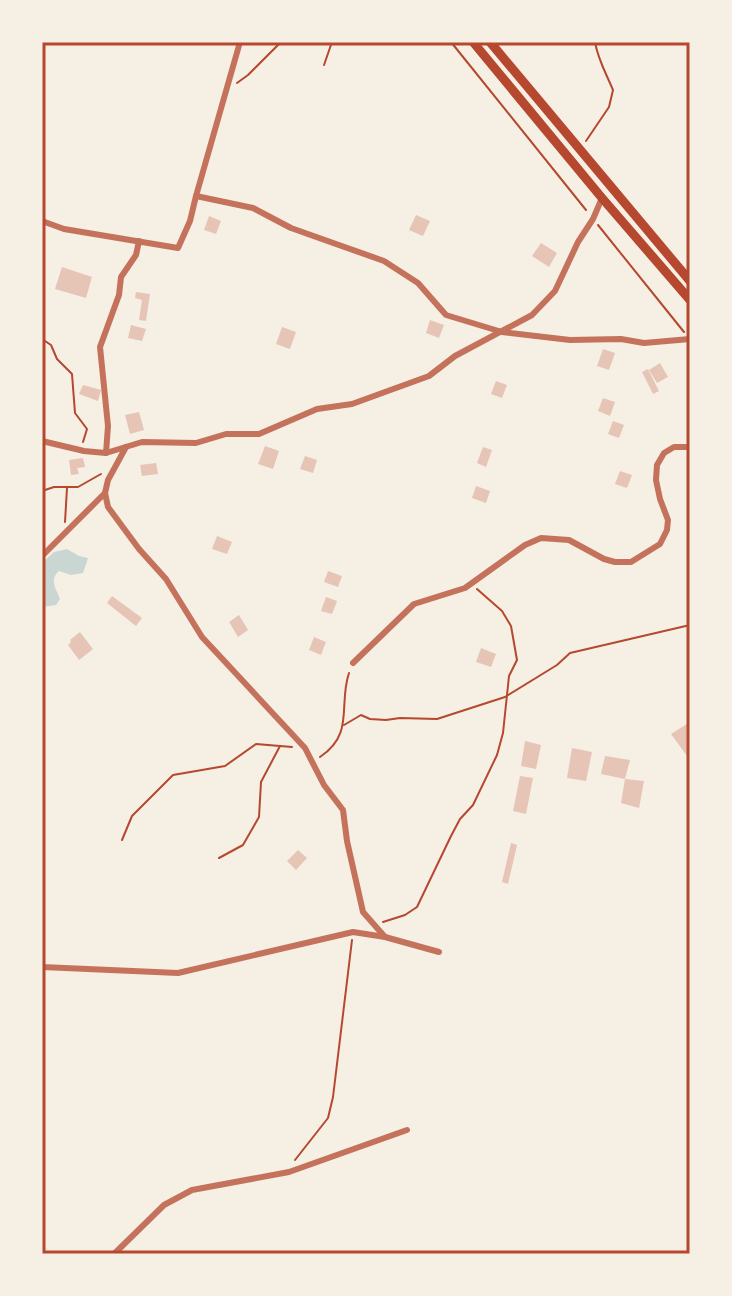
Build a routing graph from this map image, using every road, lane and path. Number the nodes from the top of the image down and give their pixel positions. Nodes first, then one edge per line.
1 (240, 42) edge
2 (281, 42) edge
3 (332, 42) edge
4 (451, 42) edge
5 (473, 42) edge
6 (490, 42) edge
7 (595, 42) edge
8 (324, 65) dead end
9 (236, 83) dead end
10 (580, 148) junction
11 (196, 196) junction
12 (602, 198) junction
13 (593, 219) junction
14 (42, 221) edge
15 (139, 241) junction
16 (690, 281) edge
17 (690, 300) edge
18 (502, 332) junction
19 (42, 339) edge
20 (690, 339) edge
21 (42, 441) edge
22 (126, 447) junction
23 (690, 447) edge
24 (84, 451) junction
25 (106, 453) junction
26 (118, 464) junction
27 (67, 487) junction
28 (42, 491) edge
29 (105, 493) junction
30 (65, 534) junction
31 (42, 556) edge
32 (471, 584) junction
33 (690, 625) edge
34 (353, 663) joint
35 (507, 696) junction
36 (344, 725) junction
37 (280, 746) junction
38 (305, 748) junction
39 (312, 762) junction
40 (122, 840) dead end
41 (219, 858) dead end
42 (374, 925) junction
43 (353, 932) junction
44 (385, 937) junction
45 (439, 952) dead end
46 (42, 967) edge
47 (407, 1130) dead end
48 (289, 1172) junction
49 (114, 1254) edge

1 - 11 street
2 - 9 path
3 - 8 path
4 - 13 path
5 - 12 main road
6 - 10 main road
7 - 10 path
10 - 16 main road
11 - 15 street
11 - 18 street
12 - 13 street
12 - 17 main road
13 - 18 street
13 - 20 path
14 - 15 street
15 - 25 street
18 - 20 street
18 - 22 street
19 - 24 path
21 - 24 street
22 - 25 street
22 - 26 street
23 - 32 street
24 - 25 street
26 - 27 path
26 - 29 street
27 - 28 path
27 - 30 path
29 - 30 street
29 - 38 street
30 - 31 street
32 - 34 street
32 - 35 path
33 - 35 path
34 - 36 path
35 - 36 path
35 - 42 path
36 - 39 path
37 - 38 path
37 - 40 path
37 - 41 path
38 - 39 street
39 - 42 street
42 - 44 street
43 - 44 street
43 - 46 street
43 - 48 path
44 - 45 street
47 - 48 street
48 - 49 street

